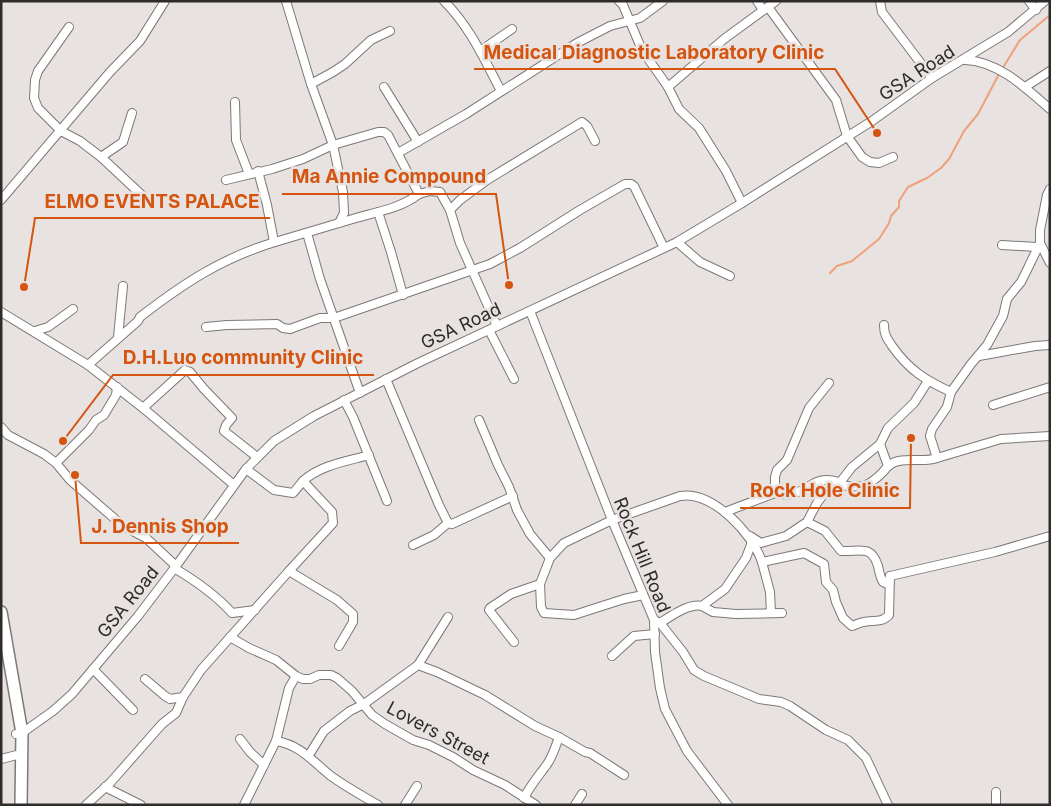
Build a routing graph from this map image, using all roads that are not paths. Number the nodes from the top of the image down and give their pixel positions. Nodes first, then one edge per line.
1 (165, 1) edge
2 (286, 1) edge
3 (444, 1) edge
4 (619, 1) edge
5 (663, 1) edge
6 (757, 1) edge
7 (776, 1) edge
8 (880, 1) edge
9 (1029, 1) edge
10 (1045, 1) edge
11 (766, 9) junction
12 (1036, 10) junction
13 (628, 21) junction
14 (70, 27) dead end
15 (512, 29) dead end
16 (390, 31) dead end
17 (480, 51) junction
18 (964, 60) junction
19 (1050, 71) edge
20 (932, 78) junction
21 (310, 84) junction
22 (384, 87) dead end
23 (668, 87) junction
24 (1025, 87) junction
25 (501, 91) junction
26 (235, 102) dead end
27 (1050, 109) edge
28 (132, 113) dead end
29 (61, 131) junction
30 (847, 136) junction
31 (595, 141) dead end
32 (418, 142) junction
33 (333, 145) junction
34 (398, 153) junction
35 (101, 157) junction
36 (893, 157) dead end
37 (258, 172) junction
38 (249, 174) junction
39 (226, 180) dead end
40 (1050, 189) edge
41 (419, 194) junction
42 (1, 200) edge
43 (148, 200) dead end
44 (742, 203) junction
45 (450, 210) junction
46 (378, 212) junction
47 (346, 217) junction
48 (307, 233) junction
49 (274, 242) junction
50 (677, 242) junction
51 (1002, 245) dead end
52 (1038, 245) junction
53 (664, 248) junction
54 (1050, 264) edge
55 (472, 270) junction
56 (730, 276) dead end
57 (124, 286) dead end
58 (403, 295) junction
59 (74, 309) dead end
60 (530, 310) junction
61 (1, 312) edge
62 (334, 318) junction
63 (884, 325) dead end
64 (498, 326) junction
65 (206, 328) dead end
66 (489, 330) junction
67 (35, 331) junction
68 (118, 337) junction
69 (1050, 345) edge
70 (978, 356) junction
71 (88, 366) junction
72 (386, 379) junction
73 (514, 380) dead end
74 (928, 381) junction
75 (830, 383) dead end
76 (117, 387) junction
77 (1050, 387) edge
78 (360, 392) junction
79 (951, 392) junction
80 (344, 400) junction
81 (993, 405) dead end
82 (143, 408) junction
83 (479, 420) dead end
84 (1, 427) edge
85 (1050, 436) edge
86 (880, 444) junction
87 (369, 455) junction
88 (257, 457) junction
89 (937, 458) junction
90 (56, 463) junction
91 (888, 466) junction
92 (246, 469) junction
93 (303, 481) junction
94 (838, 483) junction
95 (234, 485) junction
96 (775, 494) junction
97 (513, 496) junction
98 (387, 501) dead end
99 (724, 512) junction
100 (612, 520) junction
101 (808, 522) junction
102 (448, 524) junction
103 (746, 534) junction
104 (1050, 536) edge
105 (752, 542) junction
106 (413, 545) dead end
107 (550, 558) junction
108 (762, 562) junction
109 (175, 567) junction
110 (289, 571) junction
111 (890, 576) junction
112 (540, 584) junction
113 (643, 595) junction
114 (702, 606) junction
115 (255, 610) junction
116 (1, 612) edge
117 (232, 613) junction
118 (771, 613) junction
119 (782, 613) dead end
120 (448, 617) dead end
121 (657, 621) junction
122 (241, 626) junction
123 (655, 634) junction
124 (230, 637) junction
125 (2, 642) edge
126 (514, 642) dead end
127 (340, 646) dead end
128 (612, 656) dead end
129 (418, 665) junction
130 (93, 669) junction
131 (296, 676) junction
132 (145, 679) dead end
133 (183, 697) junction
134 (364, 704) junction
135 (133, 710) dead end
136 (19, 733) junction
137 (559, 738) junction
138 (240, 739) dead end
139 (276, 741) junction
140 (17, 755) junction
141 (308, 755) junction
142 (1, 759) edge
143 (264, 765) junction
144 (624, 775) dead end
145 (417, 786) dead end
146 (105, 787) junction
147 (996, 792) dead end
148 (582, 794) dead end
149 (524, 798) junction
150 (17, 805) edge
151 (21, 805) edge
152 (86, 805) edge
153 (141, 805) edge
154 (244, 805) edge
155 (378, 805) edge
156 (405, 805) edge
157 (536, 805) edge
158 (575, 805) edge
159 (728, 805) edge
160 (888, 805) edge
161 (996, 805) edge

1 - 29 street
2 - 21 street
3 - 17 street
4 - 13 street
5 - 13 street
6 - 11 street
7 - 11 street
8 - 20 street
9 - 12 street
10 - 12 street, GSA Road
11 - 23 street
11 - 30 street
12 - 18 street, GSA Road
13 - 23 street
13 - 25 street
14 - 29 street
15 - 17 street
16 - 21 street
17 - 25 street
18 - 20 street, GSA Road
18 - 24 street
19 - 24 street
20 - 30 street, GSA Road
21 - 33 street
22 - 32 street
23 - 44 street
24 - 27 street
25 - 32 street
26 - 38 street
28 - 35 street
29 - 35 street
29 - 42 street
30 - 36 street
30 - 44 street, GSA Road
31 - 45 street
32 - 34 street
33 - 34 street
33 - 37 street
33 - 47 street
34 - 41 street
35 - 43 street
37 - 38 street
37 - 49 street
38 - 39 street
40 - 52 street
41 - 45 street
41 - 46 street
44 - 50 street, GSA Road
45 - 55 street
46 - 47 street
46 - 58 street
47 - 48 street
48 - 49 street
48 - 62 street
49 - 68 street
50 - 53 street, GSA Road
50 - 56 street
51 - 52 street
52 - 54 street
52 - 70 street
53 - 55 street
53 - 60 street, GSA Road
55 - 58 street
55 - 64 street
57 - 68 street
58 - 62 street
59 - 67 street
60 - 64 street, GSA Road
60 - 100 street, Rock Hill Road
61 - 67 street
62 - 65 street
62 - 78 street
63 - 74 street
64 - 66 street, GSA Road
66 - 72 street, GSA Road
66 - 73 street
67 - 71 street
68 - 71 street
69 - 70 street
70 - 79 street
71 - 76 street
72 - 78 street, GSA Road
72 - 102 street
74 - 79 street
74 - 86 street
75 - 96 street
76 - 82 street
76 - 90 street
77 - 81 street
78 - 80 street, GSA Road
79 - 89 street
80 - 87 street
80 - 88 street, GSA Road
82 - 88 street
82 - 95 street
83 - 97 street
84 - 90 street
85 - 89 street
86 - 91 street
86 - 94 street
87 - 93 street
87 - 98 street
88 - 92 street, GSA Road
89 - 91 street
90 - 109 street
91 - 94 street
92 - 93 street
92 - 95 street, GSA Road
93 - 110 street
94 - 96 street
94 - 101 street
95 - 109 street, GSA Road
96 - 99 street
97 - 102 street
97 - 107 street
99 - 100 street
99 - 103 street
100 - 107 street
100 - 113 street, Rock Hill Road
101 - 103 street
101 - 111 street
102 - 106 street
103 - 105 street
104 - 111 street
105 - 108 street
105 - 114 street
107 - 112 street
108 - 111 street
108 - 118 street
109 - 117 street
109 - 130 street, GSA Road
110 - 115 street
110 - 127 street
112 - 113 street
112 - 126 street
113 - 121 street, Rock Hill Road
114 - 118 street
114 - 121 street
115 - 117 street
115 - 122 street
116 - 136 highway
117 - 122 street
118 - 119 street
120 - 129 street
121 - 123 street, Rock Hill Road
121 - 160 street
122 - 124 street
123 - 128 street
123 - 159 street, Rock Hill Road
124 - 131 street
124 - 133 street
125 - 136 highway
129 - 134 street
129 - 137 street
130 - 135 street
130 - 136 street, GSA Road
131 - 134 street, Lovers Street
131 - 139 street
132 - 133 street
133 - 146 street
134 - 141 street
134 - 149 street, Lovers Street
136 - 140 highway
136 - 151 highway
137 - 144 street
137 - 149 street
138 - 143 street
139 - 141 street
139 - 143 street
140 - 142 street
140 - 150 highway
141 - 155 street
143 - 154 street
145 - 156 street
146 - 152 street
146 - 153 street
147 - 161 street
148 - 158 street
149 - 157 street, Lovers Street

